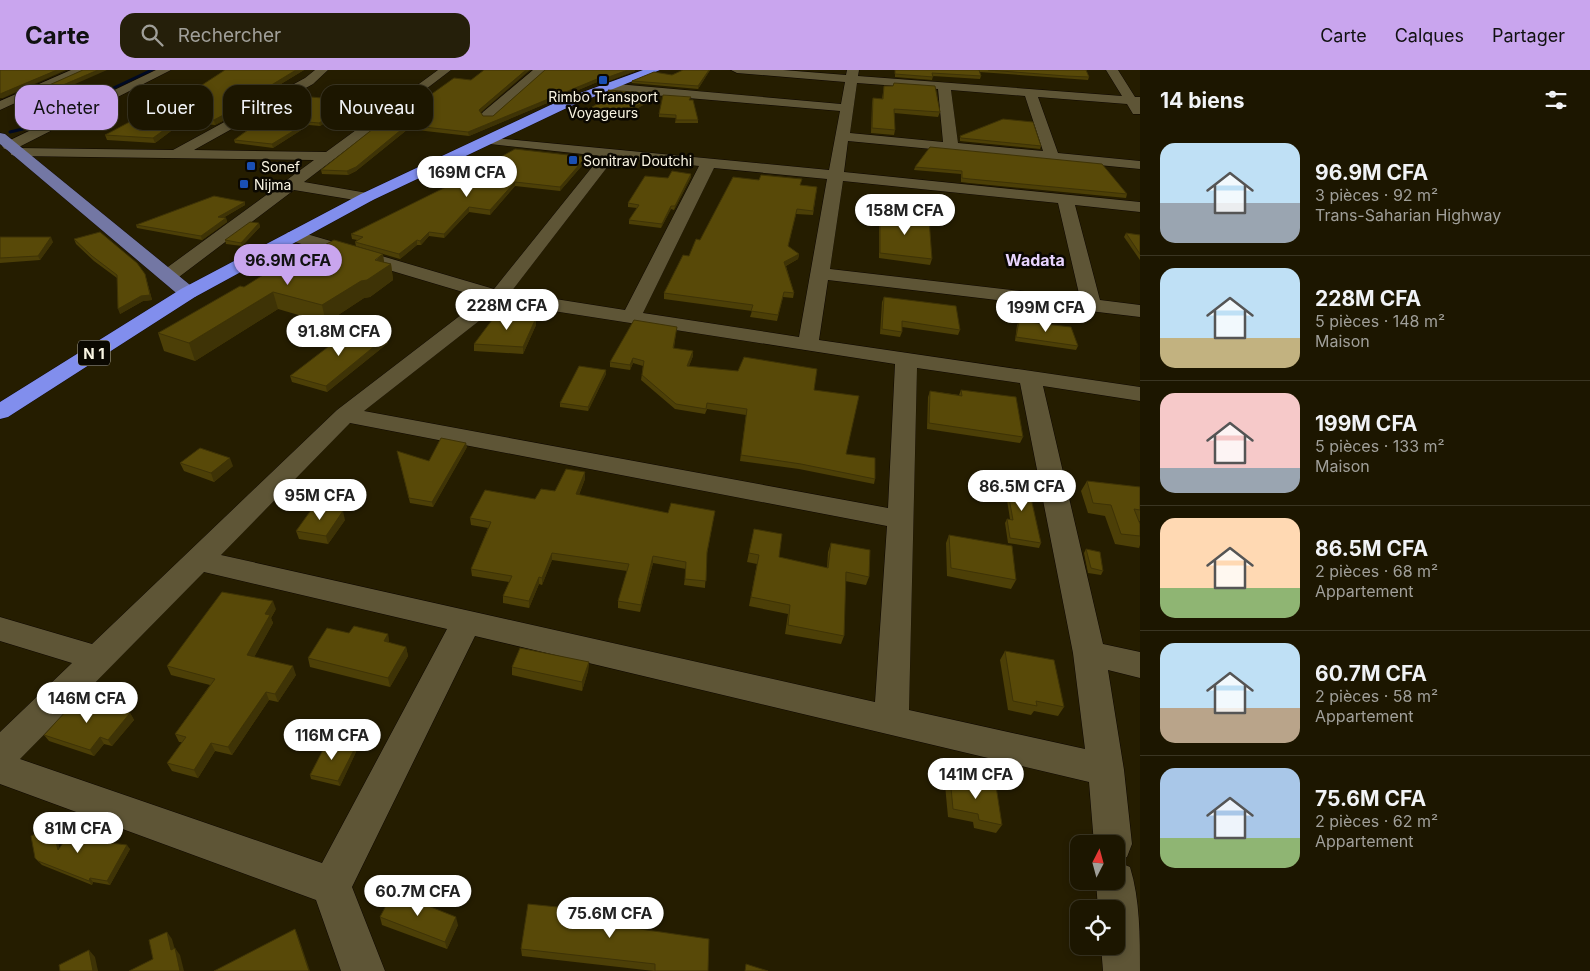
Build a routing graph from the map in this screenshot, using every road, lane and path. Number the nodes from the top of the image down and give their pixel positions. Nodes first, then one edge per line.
1 (81, 70) edge
2 (165, 70) edge
3 (322, 70) edge
4 (445, 70) edge
5 (540, 70) edge
6 (654, 70) edge
7 (737, 70) edge
8 (1112, 70) edge
9 (852, 74) edge
10 (631, 75) edge
11 (944, 86) junction
12 (606, 87) junction
13 (1030, 93) junction
14 (1136, 101) edge
15 (0, 106) edge
16 (846, 108) junction
17 (1140, 114) edge
18 (488, 115) edge
19 (842, 136) junction
20 (490, 140) junction
21 (8, 145) edge
22 (951, 147) junction
23 (612, 152) junction
24 (175, 154) junction
25 (331, 156) junction
26 (1052, 157) junction
27 (709, 162) junction
28 (1140, 165) edge
29 (836, 175) junction
30 (291, 185) junction
31 (367, 197) junction
32 (1065, 199) junction
33 (1140, 207) edge
34 (294, 236) junction
35 (820, 273) junction
36 (168, 276) junction
37 (188, 293) junction
38 (498, 296) junction
39 (1092, 306) junction
40 (1140, 312) edge
41 (631, 317) junction
42 (808, 345) junction
43 (906, 359) junction
44 (1030, 378) junction
45 (1140, 394) edge
46 (0, 412) edge
47 (345, 415) junction
48 (901, 520) junction
49 (198, 560) junction
50 (466, 622) junction
51 (0, 629) edge
52 (1089, 653) junction
53 (98, 659) junction
54 (1140, 665) edge
55 (891, 721) junction
56 (0, 755) edge
57 (0, 768) edge
58 (1106, 770) junction
59 (1112, 835) edge
60 (331, 886) junction
61 (1117, 890) edge
62 (362, 971) edge
63 (1125, 971) edge

1 - 15 street
2 - 21 street
3 - 24 street
4 - 25 street
5 - 18 street
6 - 10 highway
7 - 9 street
8 - 14 street
9 - 11 street
9 - 16 street
10 - 12 highway
11 - 13 street
11 - 22 street
12 - 16 street
12 - 20 highway
13 - 14 street
13 - 26 street
14 - 17 street
16 - 19 street
19 - 22 street
19 - 29 street
20 - 23 street
20 - 31 highway
21 - 24 street
21 - 36 main road
22 - 26 street
23 - 27 street
23 - 38 street
24 - 25 street
25 - 30 street
26 - 28 street
27 - 29 street
27 - 41 street
29 - 32 street
29 - 35 street
30 - 31 street
30 - 36 street
31 - 34 highway
32 - 33 street
32 - 39 street
34 - 37 highway
34 - 38 street
35 - 39 street
35 - 42 street
36 - 37 main road
37 - 46 highway, N 1
38 - 41 street
38 - 47 street
39 - 40 street
41 - 42 street
42 - 43 street
43 - 44 street
43 - 48 street
44 - 45 street
44 - 52 street
47 - 48 street
47 - 49 street
48 - 55 street
49 - 50 street
49 - 53 street
50 - 55 street
50 - 60 street
51 - 53 street
52 - 54 street
52 - 58 street
53 - 56 street
55 - 58 street
57 - 60 street
58 - 59 street
60 - 62 street
61 - 63 street

